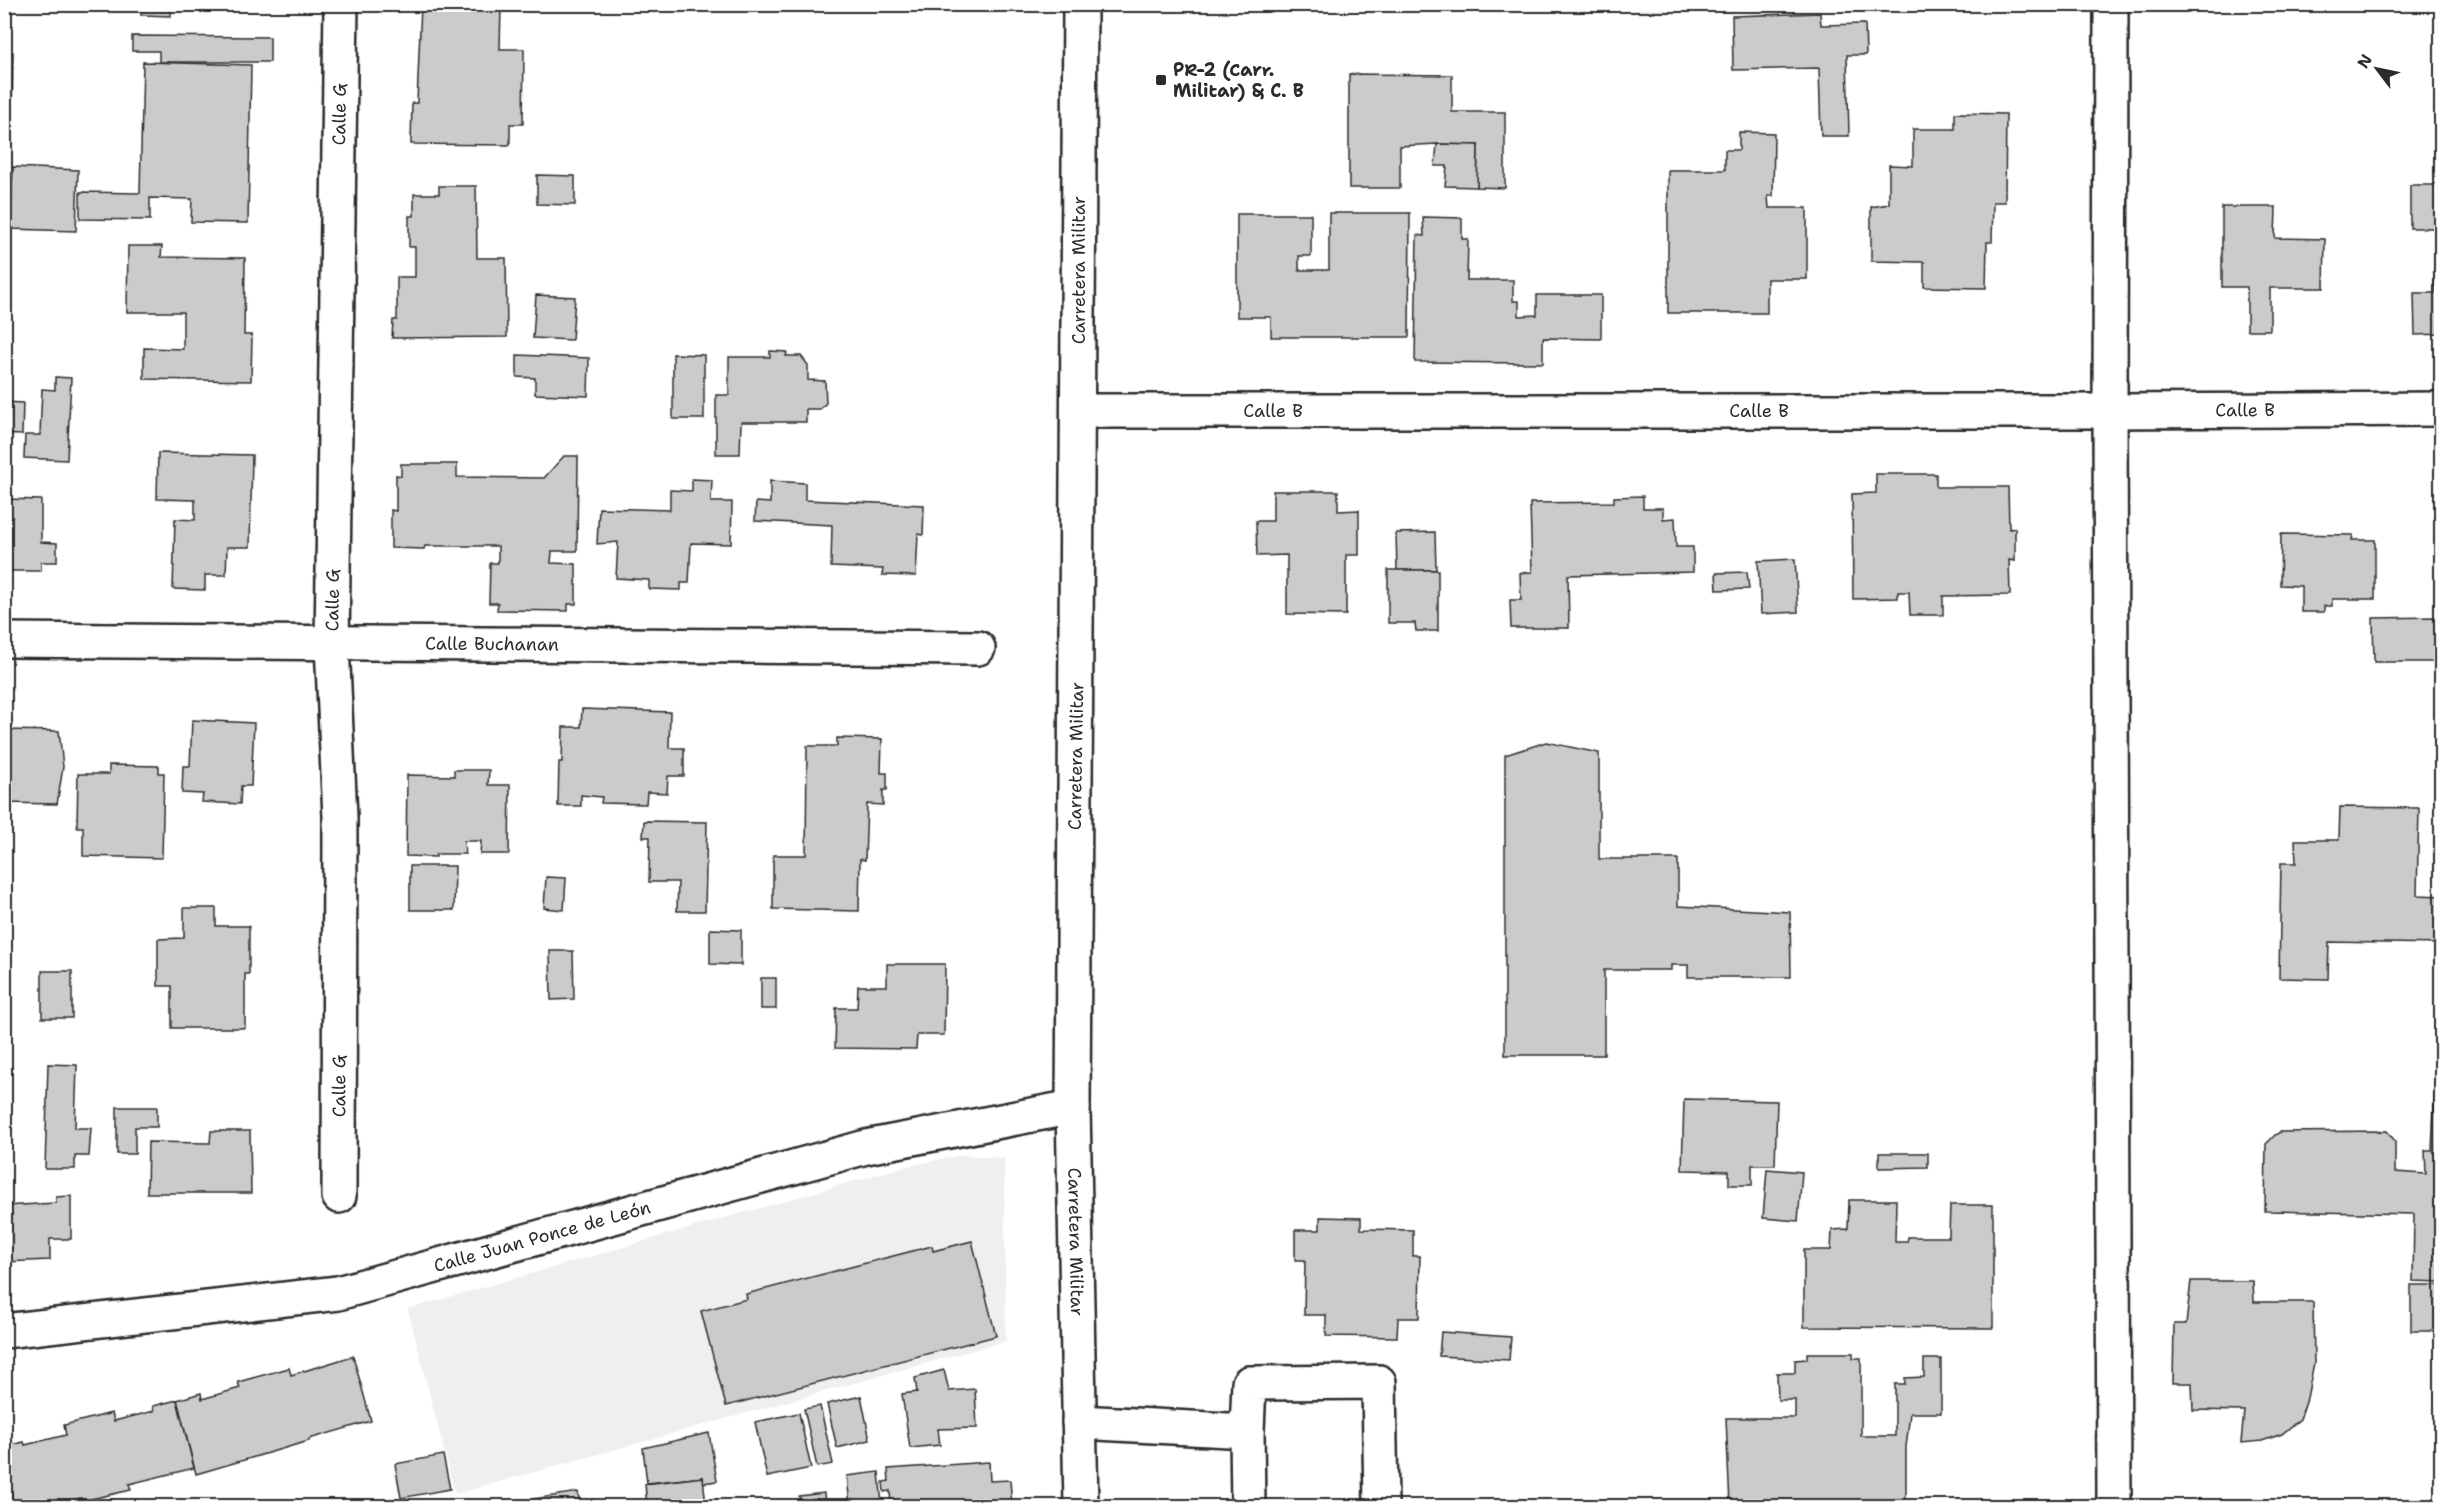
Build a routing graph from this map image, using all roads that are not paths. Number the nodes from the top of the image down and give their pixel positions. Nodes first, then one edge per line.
1 (341, 4) edge
2 (1080, 4) edge
3 (2111, 4) edge
4 (2442, 409) edge
5 (1078, 411) junction
6 (2110, 411) junction
7 (4, 640) edge
8 (332, 644) junction
9 (978, 648) dead end
10 (1073, 1107) junction
11 (339, 1196) dead end
12 (4, 1331) edge
13 (1079, 1422) junction
14 (1247, 1431) junction
15 (1081, 1506) edge
16 (1248, 1506) edge
17 (1382, 1506) edge
18 (2114, 1506) edge

1 - 8 street, Calle G
2 - 5 street, Carretera Militar
3 - 6 street
4 - 6 street, Calle B
5 - 6 street, Calle B
5 - 10 street, Carretera Militar
6 - 18 street
7 - 8 street, Calle Buchanan
8 - 9 street, Calle Buchanan
8 - 11 street, Calle G
10 - 12 street, Calle Juan Ponce de León
10 - 13 street, Carretera Militar
13 - 14 street
13 - 15 street, Carretera Militar
14 - 16 street
14 - 17 street

